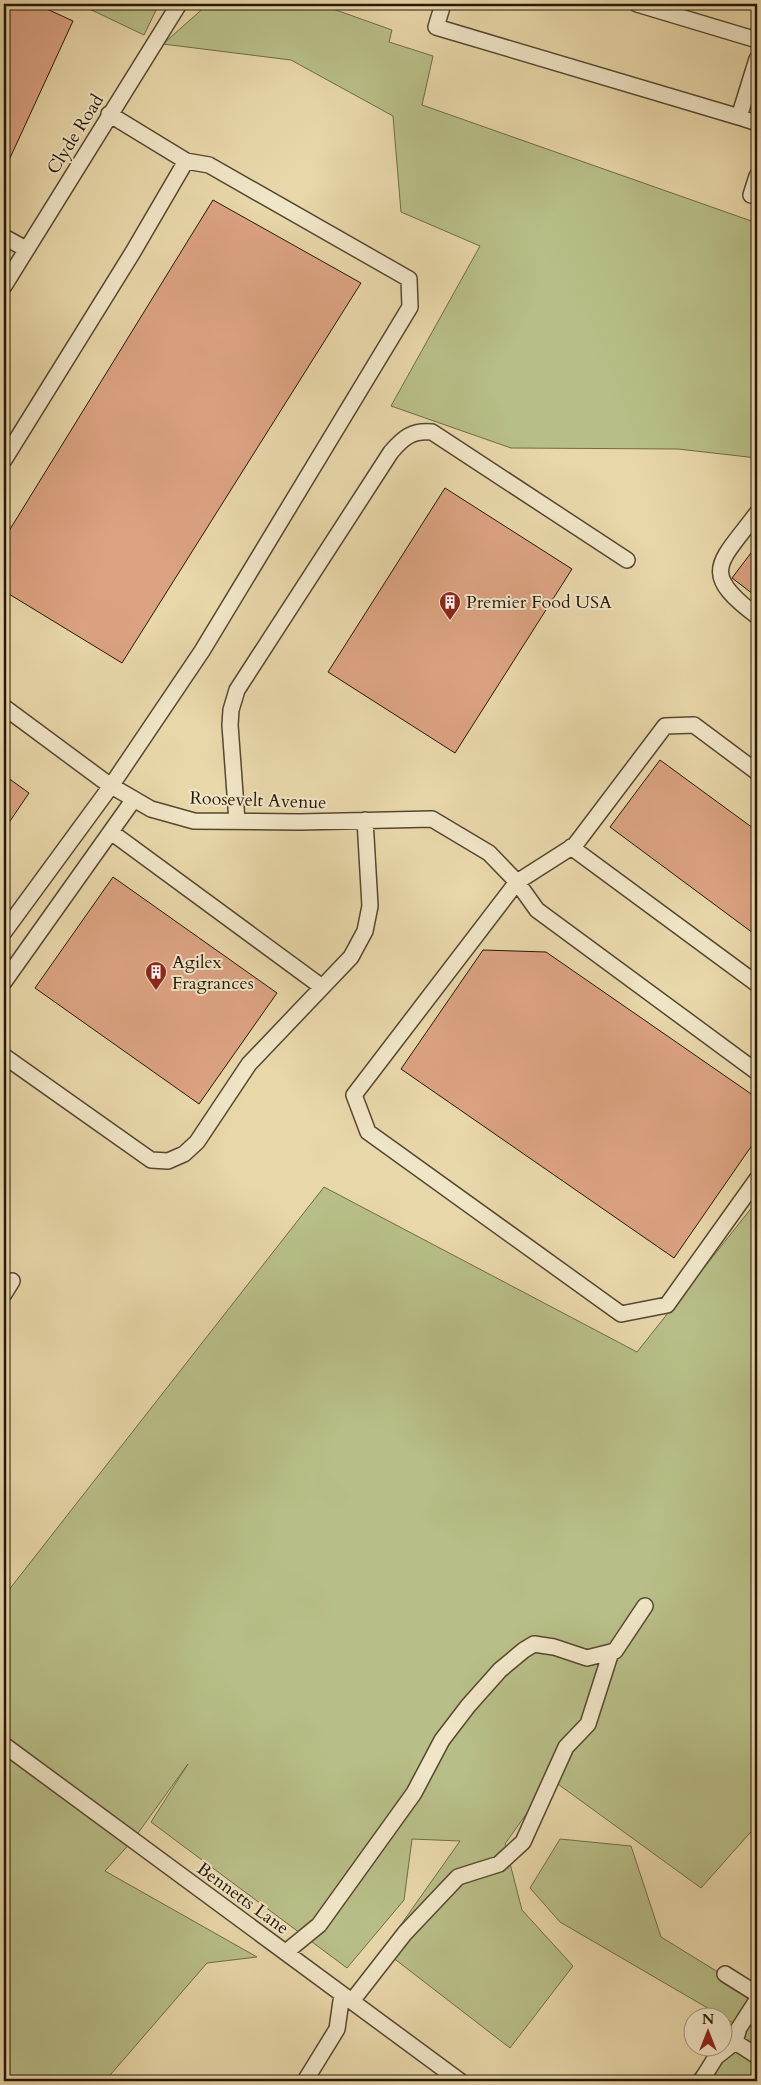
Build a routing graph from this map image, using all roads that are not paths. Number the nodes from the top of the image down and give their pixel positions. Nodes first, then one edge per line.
1 (179, 4) edge
2 (443, 4) edge
3 (637, 4) edge
4 (757, 40) edge
5 (757, 59) edge
6 (109, 114) junction
7 (738, 117) junction
8 (757, 123) edge
9 (186, 161) junction
10 (757, 176) edge
11 (751, 195) dead end
12 (4, 237) edge
13 (26, 249) junction
14 (9, 267) edge
15 (4, 286) edge
16 (4, 460) edge
17 (757, 513) edge
18 (627, 560) dead end
19 (757, 616) edge
20 (4, 707) edge
21 (757, 772) edge
22 (111, 786) junction
23 (134, 799) junction
24 (365, 820) junction
25 (237, 822) junction
26 (111, 832) junction
27 (571, 847) junction
28 (517, 882) junction
29 (4, 932) edge
30 (4, 982) edge
31 (757, 984) edge
32 (322, 987) junction
33 (4, 1056) edge
34 (757, 1072) edge
35 (757, 1179) edge
36 (12, 1281) dead end
37 (4, 1294) edge
38 (645, 1606) dead end
39 (611, 1652) junction
40 (4, 1745) edge
41 (286, 1952) junction
42 (726, 1974) dead end
43 (757, 1994) edge
44 (347, 1997) junction
45 (757, 2000) edge
46 (735, 2042) junction
47 (757, 2056) edge
48 (305, 2081) edge
49 (460, 2081) edge
50 (701, 2081) edge

1 - 6 street, Clyde Road
2 - 7 street
3 - 4 street
5 - 7 street
6 - 9 street
6 - 13 street, Clyde Road
7 - 8 street
9 - 16 street
9 - 22 street
10 - 11 street
12 - 13 street
13 - 14 street, Clyde Road
14 - 15 street, Clyde Road
17 - 19 street
18 - 25 street
20 - 22 street, Roosevelt Avenue
21 - 27 street
22 - 23 street, Roosevelt Avenue
22 - 29 street
23 - 25 street, Roosevelt Avenue
23 - 26 street
24 - 25 street, Roosevelt Avenue
24 - 28 street, Roosevelt Avenue
24 - 32 street
26 - 30 street
26 - 32 street
27 - 28 street
27 - 31 street
28 - 34 street, Roosevelt Avenue
28 - 35 street
32 - 33 street
36 - 37 street
38 - 39 street
39 - 41 street
39 - 44 street
40 - 41 street, Bennetts Lane
41 - 44 street, Bennetts Lane
42 - 43 street
44 - 48 street
44 - 49 street, Bennetts Lane
45 - 46 street
46 - 47 street
46 - 50 street

